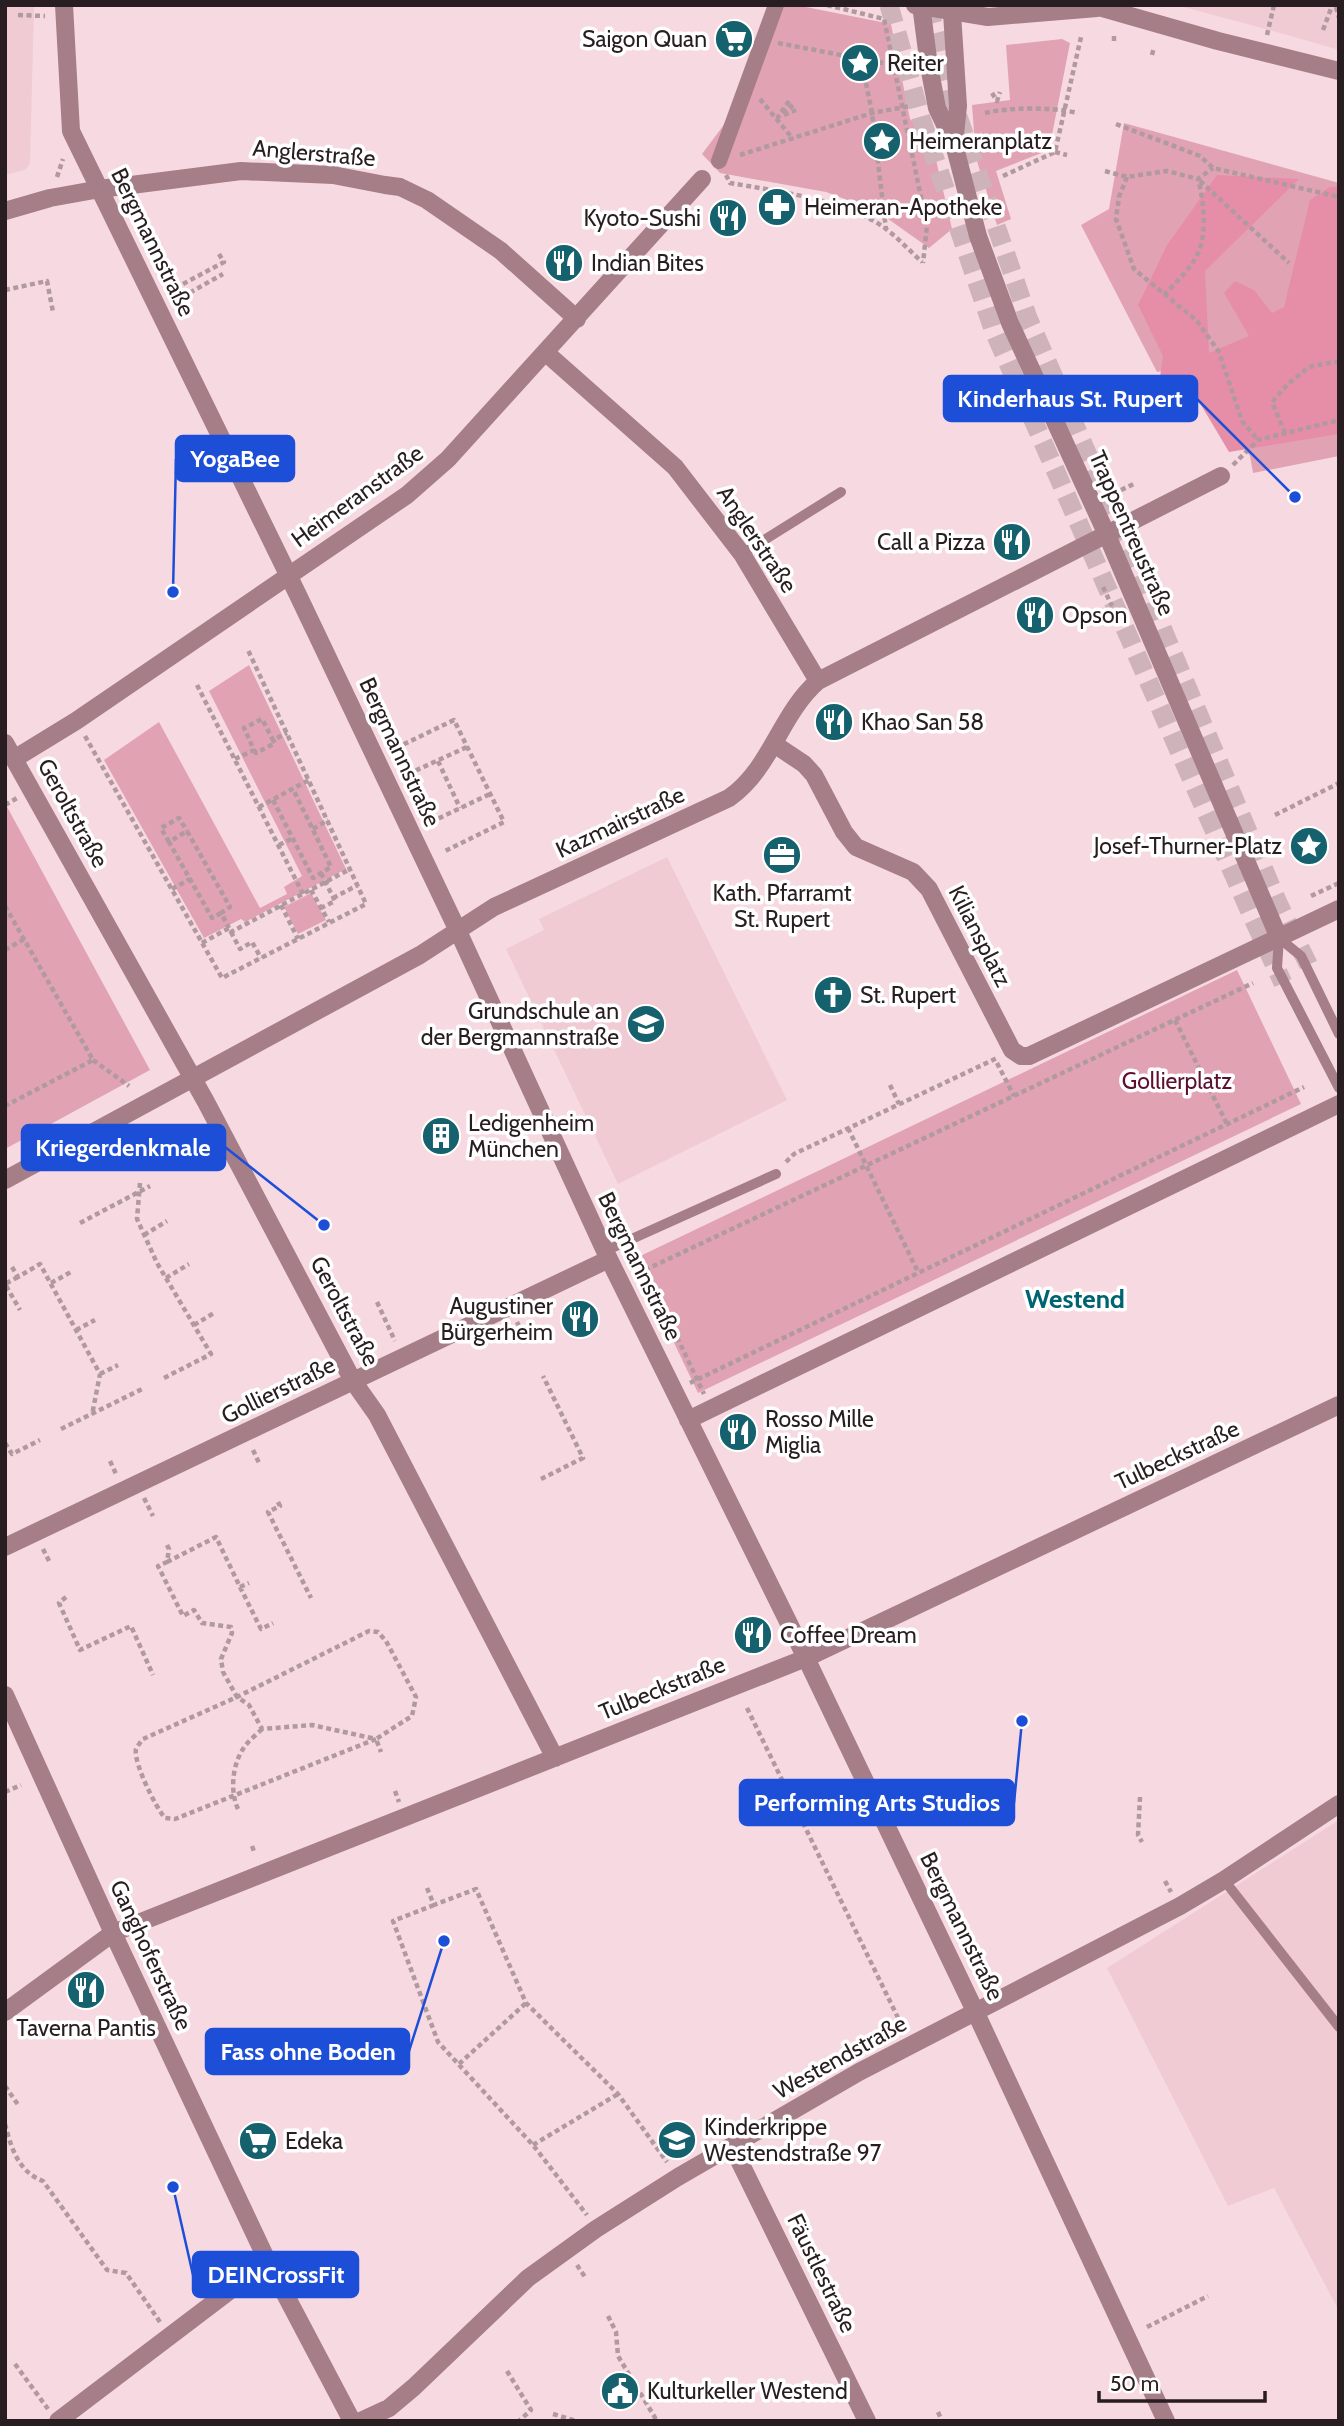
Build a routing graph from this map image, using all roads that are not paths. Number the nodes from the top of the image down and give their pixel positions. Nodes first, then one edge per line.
1 (776, 5) edge
2 (919, 6) edge
3 (1095, 7) edge
4 (952, 9) edge
5 (64, 11) edge
6 (1339, 71) edge
7 (954, 144) junction
8 (719, 162) road end
9 (702, 179) dead end
10 (100, 189) junction
11 (5, 211) edge
12 (577, 319) junction
13 (545, 352) junction
14 (1221, 476) dead end
15 (841, 492) dead end
16 (1107, 535) junction
17 (742, 554) junction
18 (289, 576) junction
19 (818, 681) junction
20 (774, 744) junction
21 (10, 751) edge
22 (1339, 909) edge
23 (458, 931) junction
24 (1279, 938) junction
25 (1339, 1034) edge
26 (192, 1077) junction
27 (1339, 1088) edge
28 (1339, 1104) edge
29 (776, 1174) road end
30 (5, 1180) edge
31 (607, 1255) junction
32 (353, 1381) junction
33 (1339, 1405) edge
34 (688, 1420) junction
35 (5, 1547) edge
36 (806, 1658) junction
37 (5, 1695) edge
38 (555, 1758) junction
39 (1339, 1804) edge
40 (1224, 1880) junction
41 (113, 1933) junction
42 (975, 2011) junction
43 (5, 2012) edge
44 (1339, 2027) edge
45 (732, 2146) junction
46 (270, 2266) junction
47 (361, 2420) edge
48 (58, 2421) edge
49 (867, 2421) edge
50 (1166, 2421) edge

1 - 8 street
2 - 4 street
2 - 7 street, Trappentreustraße
3 - 4 street
3 - 6 street
4 - 7 street, Trappentreustraße
5 - 10 street, Bergmannstraße
7 - 16 street, Trappentreustraße
9 - 12 street, Heimeranstraße
10 - 11 street, Anglerstraße
10 - 12 street, Anglerstraße
10 - 18 street, Bergmannstraße
12 - 13 street, Heimeranstraße
13 - 17 street, Anglerstraße
13 - 18 street, Heimeranstraße
14 - 16 street, Kazmairstraße
15 - 17 lane
16 - 19 street, Kazmairstraße
16 - 24 street, Trappentreustraße
17 - 19 street, Anglerstraße
18 - 21 street, Heimeranstraße
18 - 23 street, Bergmannstraße
19 - 20 street, Kazmairstraße
20 - 23 street, Kazmairstraße
20 - 24 street, Kiliansplatz
21 - 26 street, Geroltstraße
22 - 24 street
23 - 26 street, Kazmairstraße
23 - 31 street, Bergmannstraße
24 - 25 lane, Trappentreustraße
24 - 27 lane, Trappentreustraße
26 - 30 street, Kazmairstraße
26 - 32 street, Geroltstraße
28 - 34 street
29 - 31 lane
31 - 32 street, Gollierstraße
31 - 34 street, Bergmannstraße
32 - 35 street, Gollierstraße
32 - 38 street, Geroltstraße
33 - 36 street, Tulbeckstraße
34 - 36 street, Bergmannstraße
36 - 38 street, Tulbeckstraße
36 - 42 street, Bergmannstraße
37 - 41 street, Ganghoferstraße
38 - 41 street, Tulbeckstraße
39 - 40 street, Westendstraße
40 - 42 street, Westendstraße
40 - 44 lane
41 - 43 street, Tulbeckstraße
41 - 46 street, Ganghoferstraße
42 - 45 street, Westendstraße
42 - 50 street, Bergmannstraße
45 - 47 street, Westendstraße
45 - 49 street, Fäustlestraße
46 - 47 street, Ganghoferstraße
46 - 48 street

